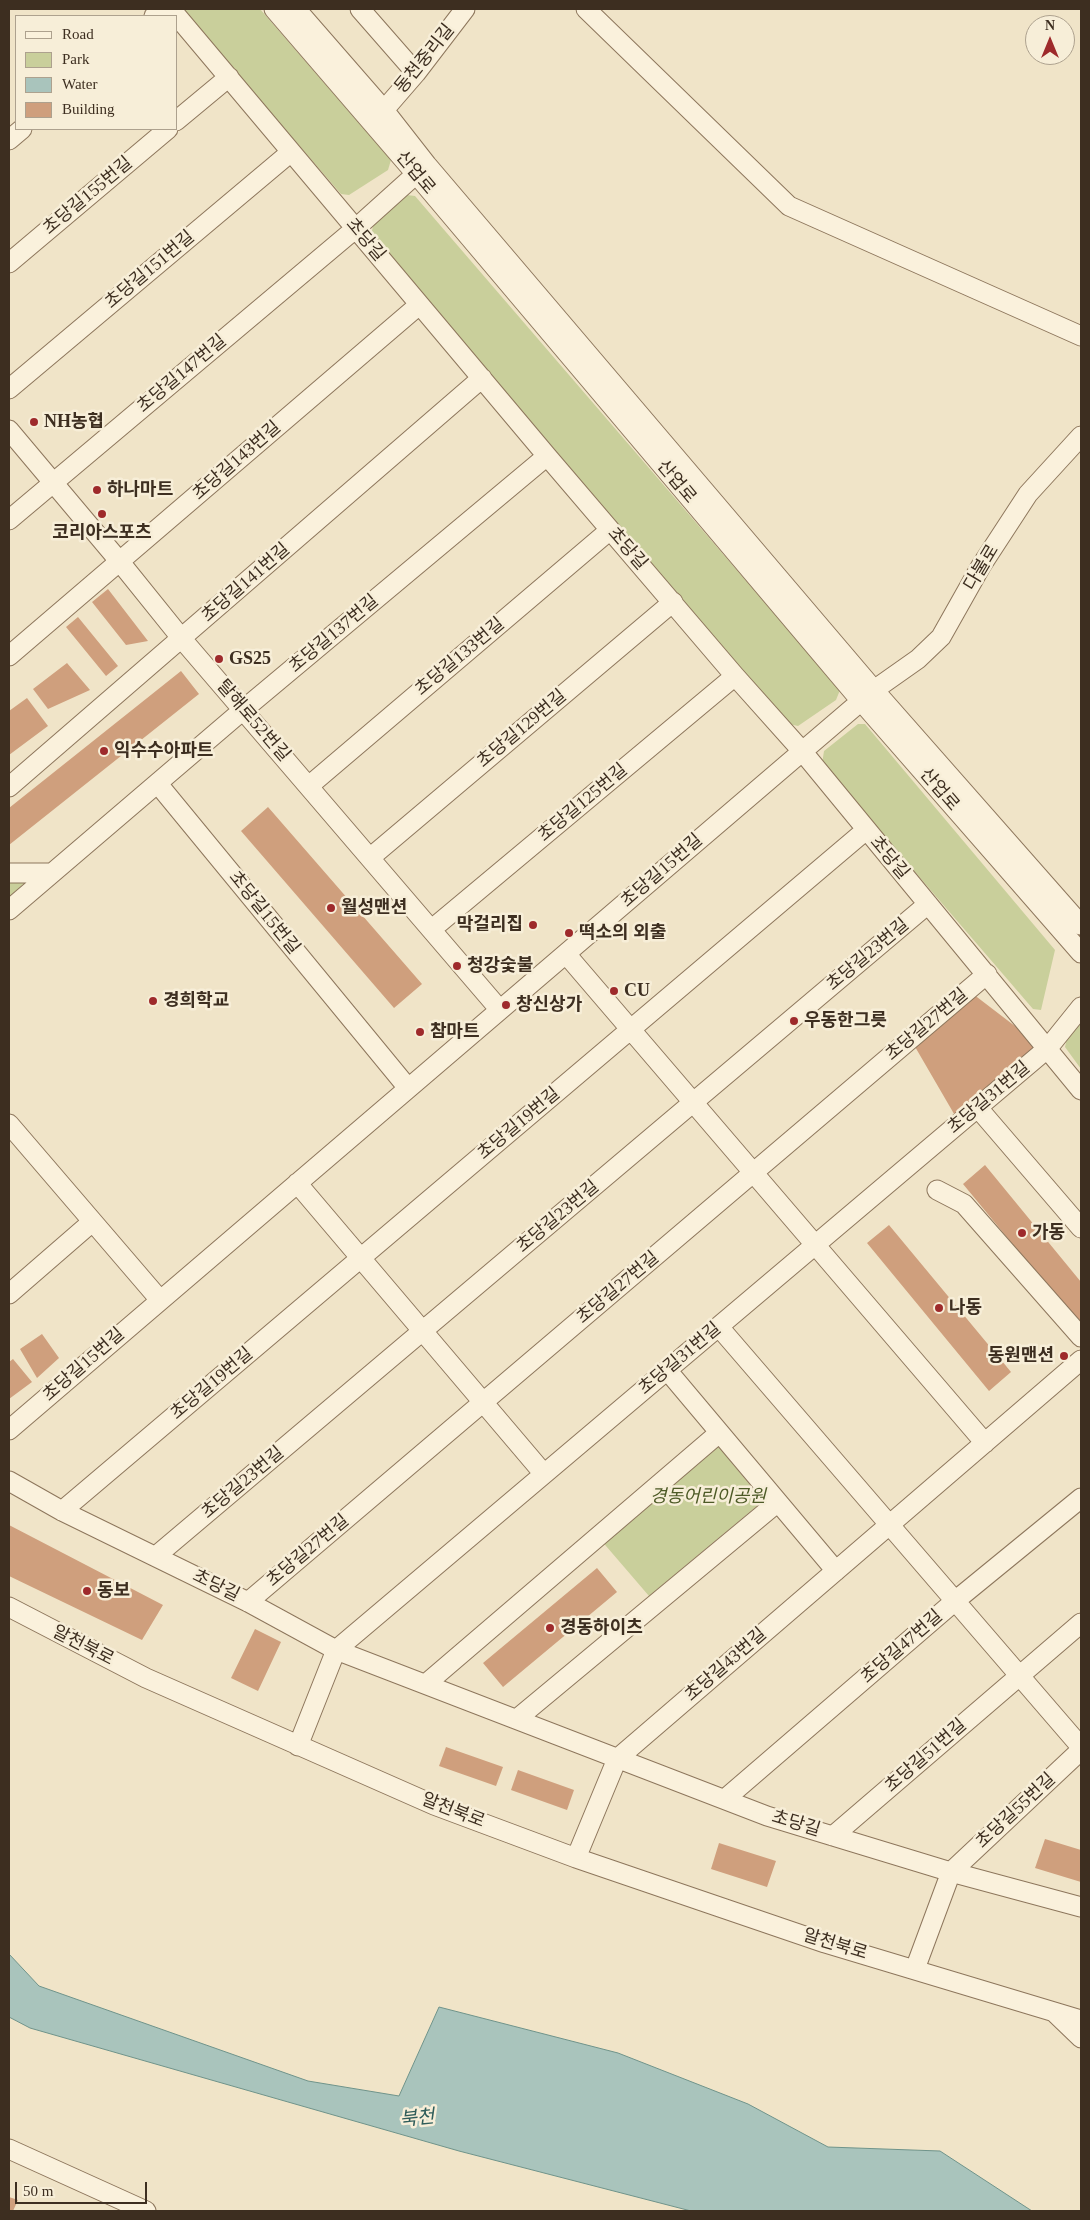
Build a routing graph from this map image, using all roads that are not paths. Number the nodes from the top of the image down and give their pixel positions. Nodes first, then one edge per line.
1 (274, 9) edge
2 (296, 9) edge
3 (360, 9) edge
4 (465, 9) edge
5 (586, 9) edge
6 (178, 17) edge
7 (416, 73) junction
8 (229, 77) junction
9 (384, 110) junction
10 (178, 119) edge
11 (21, 130) edge
12 (167, 130) edge
13 (9, 140) edge
14 (291, 152) junction
15 (422, 170) junction
16 (355, 229) junction
17 (9, 264) edge
18 (419, 305) junction
19 (1081, 336) edge
20 (482, 378) junction
21 (9, 389) edge
22 (9, 430) edge
23 (1081, 436) edge
24 (547, 456) junction
25 (54, 483) junction
26 (9, 520) edge
27 (610, 530) junction
28 (120, 562) junction
29 (672, 602) junction
30 (182, 639) junction
31 (9, 656) edge
32 (735, 676) junction
33 (868, 696) junction
34 (243, 710) junction
35 (802, 751) junction
36 (158, 784) junction
37 (310, 785) junction
38 (9, 787) edge
39 (866, 830) junction
40 (371, 857) junction
41 (9, 873) edge
42 (52, 873) junction
43 (928, 904) junction
44 (9, 910) edge
45 (1081, 925) edge
46 (432, 929) junction
47 (1081, 953) edge
48 (566, 954) junction
49 (987, 974) junction
50 (1081, 1007) edge
51 (500, 1010) junction
52 (630, 1029) junction
53 (1048, 1048) junction
54 (408, 1088) junction
55 (1081, 1090) edge
56 (693, 1102) junction
57 (978, 1108) junction
58 (9, 1124) edge
59 (753, 1172) junction
60 (297, 1183) junction
61 (937, 1190) dead end
62 (92, 1222) junction
63 (1081, 1228) edge
64 (815, 1245) junction
65 (361, 1258) junction
66 (9, 1294) edge
67 (160, 1300) junction
68 (719, 1327) junction
69 (422, 1332) junction
70 (1081, 1337) edge
71 (1081, 1360) edge
72 (666, 1370) junction
73 (483, 1402) junction
74 (9, 1430) edge
75 (719, 1433) junction
76 (985, 1443) junction
77 (544, 1474) junction
78 (9, 1481) edge
79 (1081, 1498) edge
80 (778, 1502) junction
81 (62, 1511) junction
82 (890, 1525) junction
83 (156, 1556) junction
84 (836, 1571) junction
85 (955, 1601) junction
86 (248, 1602) junction
87 (9, 1608) edge
88 (1081, 1623) edge
89 (336, 1650) junction
90 (1020, 1676) junction
91 (427, 1683) junction
92 (518, 1718) junction
93 (298, 1746) junction
94 (1081, 1748) edge
95 (617, 1759) junction
96 (725, 1799) junction
97 (833, 1836) junction
98 (576, 1858) junction
99 (951, 1872) junction
100 (1081, 1907) edge
101 (915, 1969) junction
102 (1054, 2012) junction
103 (1081, 2020) edge
104 (1081, 2038) edge
105 (9, 2149) edge
106 (146, 2211) edge

1 - 15 street, 산업로
2 - 9 street, 산업로
3 - 7 street
4 - 7 street, 동천중리길
5 - 19 street
6 - 8 street, 초당길
7 - 9 street, 동천중리길
8 - 10 street
8 - 14 street, 초당길
9 - 15 street, 산업로
11 - 13 street
12 - 17 street, 초당길155번길
14 - 16 street, 초당길
14 - 21 street, 초당길151번길
15 - 16 street, 초당길147번길
15 - 33 street, 산업로
16 - 18 street, 초당길
16 - 25 street, 초당길147번길
18 - 20 street, 초당길
18 - 28 street, 초당길143번길
20 - 24 street, 초당길
20 - 30 street, 초당길141번길
22 - 25 street, 탈해로52번길
23 - 33 street, 다불로
24 - 27 street, 초당길
24 - 34 street, 초당길137번길
25 - 26 street, 초당길147번길
25 - 28 street, 탈해로52번길
27 - 29 street, 초당길
27 - 37 street, 초당길133번길
28 - 30 street, 탈해로52번길
28 - 31 street, 초당길143번길
29 - 32 street, 초당길
29 - 40 street, 초당길129번길
30 - 34 street, 탈해로52번길
30 - 38 street, 초당길141번길
32 - 35 street, 초당길
32 - 46 street, 초당길125번길
33 - 35 street, 다불로
33 - 45 street, 산업로
33 - 47 street, 산업로
34 - 36 street, 초당길137번길
34 - 37 street, 탈해로52번길
35 - 39 street, 초당길
35 - 48 street, 초당길15번길
36 - 42 street, 초당길137번길
36 - 54 street, 초당길15번길
37 - 40 street, 탈해로52번길
39 - 43 street, 초당길
39 - 52 street, 초당길19번길
40 - 46 street, 탈해로52번길
41 - 42 street
42 - 44 street, 초당길137번길
43 - 49 street, 초당길
43 - 56 street, 초당길23번길
46 - 51 street, 탈해로52번길
48 - 51 street, 초당길15번길
48 - 52 street
49 - 53 street, 초당길
49 - 59 street, 초당길27번길
50 - 53 street, 초당길31번길
51 - 54 street, 초당길15번길
52 - 56 street
52 - 65 street, 초당길19번길
53 - 55 street, 초당길
53 - 57 street, 초당길31번길
54 - 60 street, 초당길15번길
56 - 59 street
56 - 69 street, 초당길23번길
57 - 63 street
57 - 64 street, 초당길31번길
58 - 62 street
59 - 64 street
59 - 73 street, 초당길27번길
60 - 65 street
60 - 67 street, 초당길15번길
61 - 70 street
62 - 66 street
62 - 67 street
64 - 68 street, 초당길31번길
64 - 76 street
65 - 69 street
65 - 81 street, 초당길19번길
67 - 74 street, 초당길15번길
68 - 72 street, 초당길31번길
68 - 82 street
69 - 73 street
69 - 83 street, 초당길23번길
71 - 76 street, 초당길43번길
72 - 75 street
72 - 77 street, 초당길31번길
73 - 77 street
73 - 86 street, 초당길27번길
75 - 80 street
75 - 91 street
76 - 82 street, 초당길43번길
77 - 89 street, 초당길31번길
78 - 81 street, 초당길
79 - 85 street, 초당길47번길
80 - 84 street
80 - 92 street
81 - 83 street, 초당길
82 - 84 street, 초당길43번길
82 - 85 street
83 - 86 street, 초당길
84 - 95 street, 초당길43번길
85 - 90 street
85 - 96 street, 초당길47번길
86 - 89 street, 초당길
87 - 93 street, 알천북로
88 - 90 street, 초당길51번길
89 - 91 street, 초당길
89 - 93 street
90 - 94 street, 초당길55번길
90 - 97 street, 초당길51번길
91 - 92 street, 초당길
92 - 95 street, 초당길
93 - 98 street, 알천북로
94 - 99 street, 초당길55번길
95 - 96 street, 초당길
95 - 98 street
96 - 97 street, 초당길
97 - 99 street, 초당길
98 - 101 street, 알천북로
99 - 100 street, 초당길
99 - 101 street
101 - 102 street, 알천북로
102 - 103 street, 알천북로
102 - 104 street
105 - 106 street

